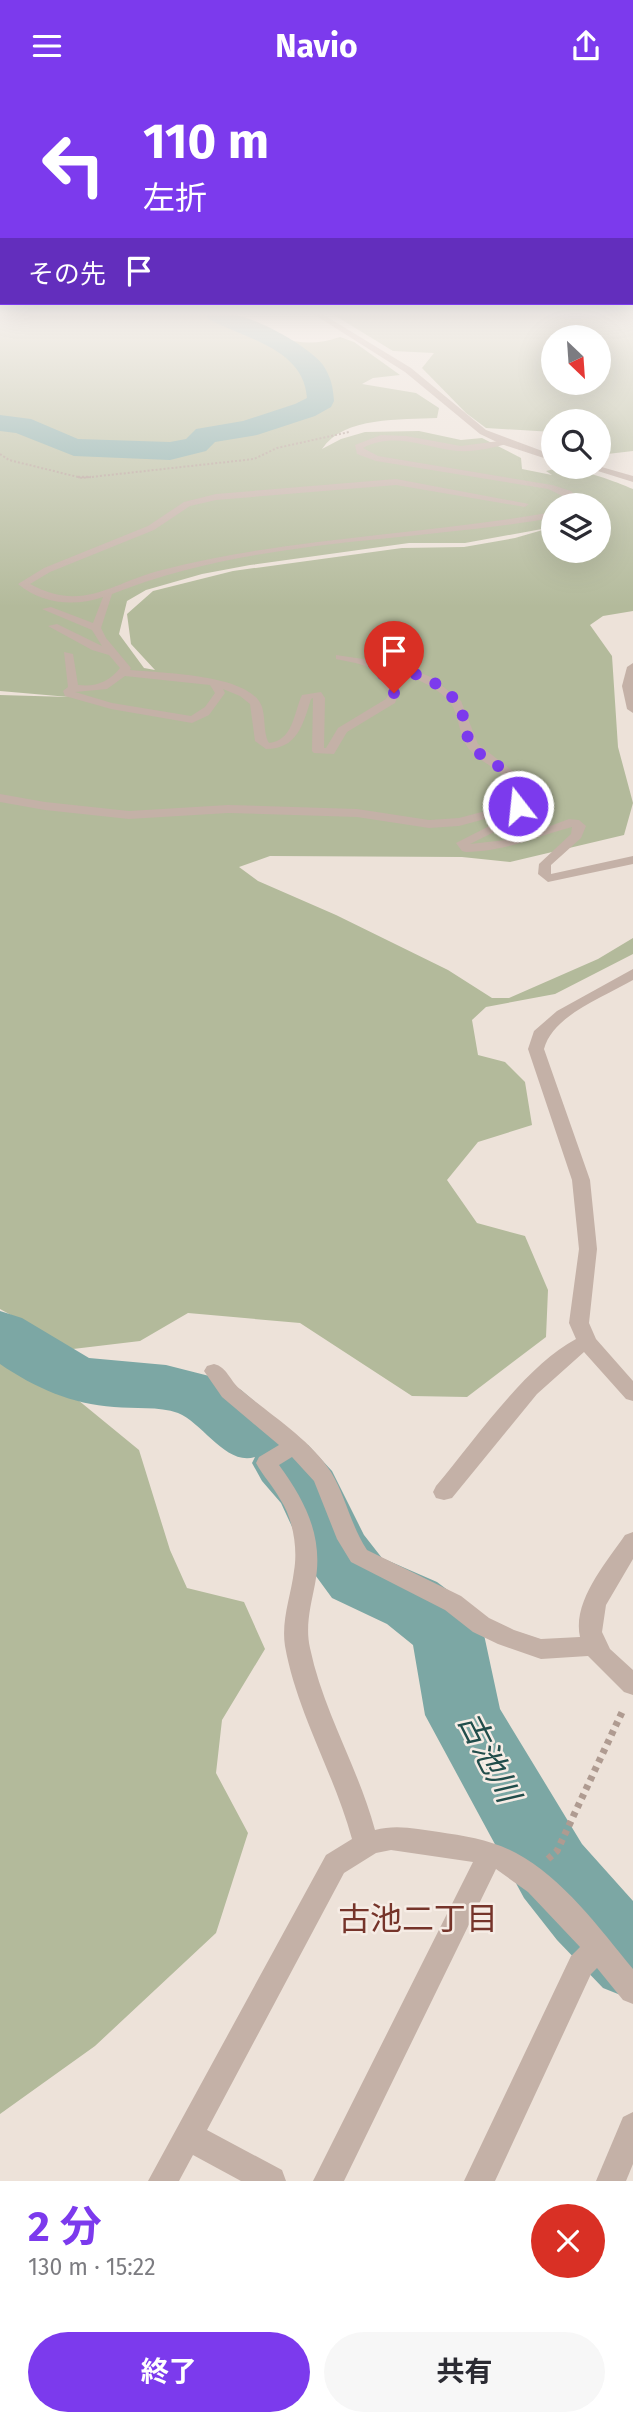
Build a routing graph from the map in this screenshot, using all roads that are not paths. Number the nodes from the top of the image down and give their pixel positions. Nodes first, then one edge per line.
1 (458, 413) edge
2 (504, 442) junction
3 (541, 454) edge
4 (611, 473) edge
5 (633, 479) edge
6 (333, 487) junction
7 (373, 490) dead end
8 (250, 492) junction
9 (568, 493) edge
10 (307, 496) dead end
11 (525, 504) dead end
12 (541, 518) edge
13 (107, 592) junction
14 (47, 609) dead end
15 (53, 626) dead end
16 (96, 628) junction
17 (113, 653) junction
18 (68, 654) dead end
19 (340, 657) dead end
20 (370, 663) junction
21 (633, 667) edge
22 (123, 673) junction
23 (215, 684) junction
24 (631, 686) edge
25 (75, 688) junction
26 (633, 709) edge
27 (0, 798) edge
28 (518, 806) junction
29 (633, 860) edge
30 (633, 974) edge
31 (587, 1342) junction
32 (214, 1371) dead end
33 (633, 1394) edge
34 (296, 1447) junction
35 (444, 1492) dead end
36 (633, 1541) edge
37 (595, 1646) junction
38 (630, 1693) edge
39 (366, 1843) junction
40 (490, 1855) junction
41 (597, 1950) junction
42 (633, 1990) edge
43 (633, 2127) edge
44 (188, 2136) junction
45 (163, 2181) edge
46 (271, 2181) edge
47 (328, 2181) edge
48 (479, 2181) edge
49 (611, 2181) edge

1 - 2 street
2 - 3 street
2 - 9 lane
4 - 5 street
6 - 7 lane
6 - 8 lane
6 - 11 lane
8 - 10 lane
8 - 13 lane
12 - 13 lane
13 - 16 lane
14 - 16 lane
15 - 17 lane
16 - 17 lane
17 - 22 lane
18 - 25 lane
19 - 20 lane
20 - 23 lane
20 - 28 lane
21 - 24 street
22 - 23 lane
22 - 25 lane
23 - 25 lane
24 - 26 street
27 - 28 lane
28 - 29 lane
30 - 31 street
31 - 33 street
31 - 35 street
32 - 34 street
34 - 37 street
34 - 39 street
36 - 37 street
37 - 38 street
39 - 40 street
39 - 44 street
40 - 41 street
40 - 47 street
41 - 42 street
41 - 48 street
43 - 49 street
44 - 45 street
44 - 46 street

